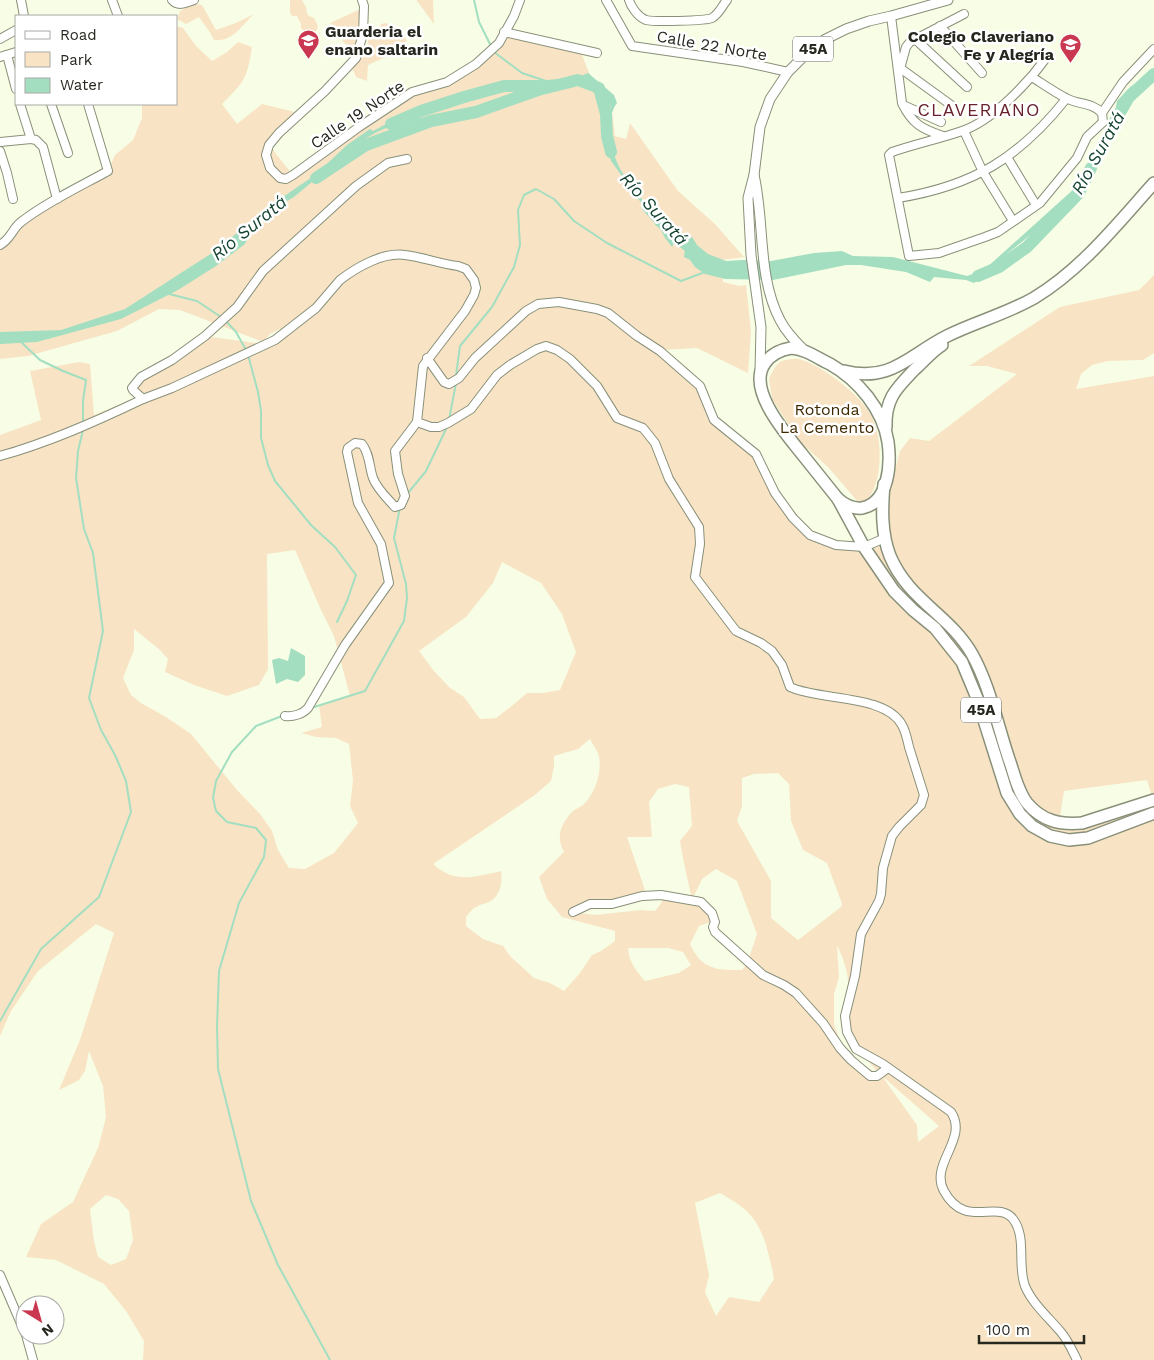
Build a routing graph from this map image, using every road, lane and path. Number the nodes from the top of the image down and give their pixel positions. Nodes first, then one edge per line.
1 (21, 0) edge
2 (112, 0) edge
3 (172, 0) edge
4 (194, 0) edge
5 (362, 0) edge
6 (520, 0) edge
7 (606, 0) edge
8 (629, 0) edge
9 (727, 0) edge
10 (948, 0) edge
11 (964, 14) dead end
12 (24, 15) edge
13 (118, 15) edge
14 (891, 16) junction
15 (940, 26) junction
16 (15, 31) edge
17 (504, 32) junction
18 (0, 39) edge
19 (915, 39) junction
20 (1154, 49) edge
21 (15, 52) edge
22 (597, 53) dead end
23 (3, 56) edge
24 (1046, 58) dead end
25 (900, 68) junction
26 (788, 72) junction
27 (982, 73) dead end
28 (1032, 77) junction
29 (15, 86) edge
30 (900, 86) junction
31 (967, 87) dead end
32 (1066, 99) junction
33 (20, 105) edge
34 (51, 105) edge
35 (88, 105) edge
36 (903, 105) junction
37 (951, 105) dead end
38 (1102, 112) junction
39 (941, 122) dead end
40 (964, 130) junction
41 (943, 136) junction
42 (30, 139) junction
43 (0, 142) edge
44 (0, 151) edge
45 (68, 153) dead end
46 (1007, 157) junction
47 (407, 158) dead end
48 (983, 172) junction
49 (754, 175) junction
50 (1154, 183) edge
51 (898, 198) junction
52 (13, 199) dead end
53 (57, 199) junction
54 (1036, 206) junction
55 (1013, 221) junction
56 (0, 245) edge
57 (980, 322) junction
58 (805, 351) junction
59 (427, 358) junction
60 (841, 370) junction
61 (759, 376) junction
62 (143, 400) junction
63 (417, 422) junction
64 (886, 436) junction
65 (0, 456) edge
66 (884, 484) junction
67 (838, 499) junction
68 (885, 538) junction
69 (864, 547) junction
70 (285, 716) dead end
71 (1154, 800) edge
72 (1154, 813) edge
73 (573, 912) dead end
74 (888, 1068) junction
75 (0, 1275) edge
76 (15, 1310) edge
77 (28, 1345) edge
78 (33, 1360) edge
79 (1078, 1360) edge

1 - 12 street
2 - 13 street
3 - 4 street
5 - 17 street, Calle 19 Norte
6 - 17 street, Calle 19 Norte
7 - 26 street, Calle 22 Norte
8 - 9 street
10 - 14 main road, 45A
11 - 15 street
14 - 26 main road, 45A
14 - 30 street
15 - 19 street
15 - 27 street
16 - 18 street
17 - 22 street
19 - 25 street
19 - 31 street
20 - 38 street
21 - 23 street
23 - 29 street
24 - 28 street
25 - 30 street
25 - 37 street
26 - 49 main road, 45A
28 - 32 street
28 - 40 street
30 - 36 street
32 - 38 street
32 - 46 street
33 - 42 street
34 - 45 street
35 - 53 street
36 - 39 street
36 - 41 street
38 - 54 street
40 - 41 street
40 - 48 street
41 - 51 street
42 - 43 street
42 - 53 street
44 - 52 street
46 - 48 street
46 - 54 street
47 - 62 street
48 - 51 street
48 - 55 street
49 - 58 main road, 45A
49 - 61 main road, 45A
50 - 57 highway
51 - 55 street
53 - 56 street
54 - 55 street
57 - 60 highway
57 - 64 highway
58 - 60 highway, 45A
58 - 61 highway, 45A
59 - 62 street
59 - 63 street
59 - 69 street
60 - 64 highway, 45A
61 - 67 highway, 45A
62 - 65 street
63 - 70 street
63 - 74 street
64 - 66 highway, 45A
66 - 67 highway, 45A
66 - 68 highway, 45A
67 - 69 highway, 45A
68 - 69 street
68 - 71 highway, 45A
69 - 72 highway, 45A
73 - 74 street
74 - 79 street
75 - 76 street
77 - 78 street

